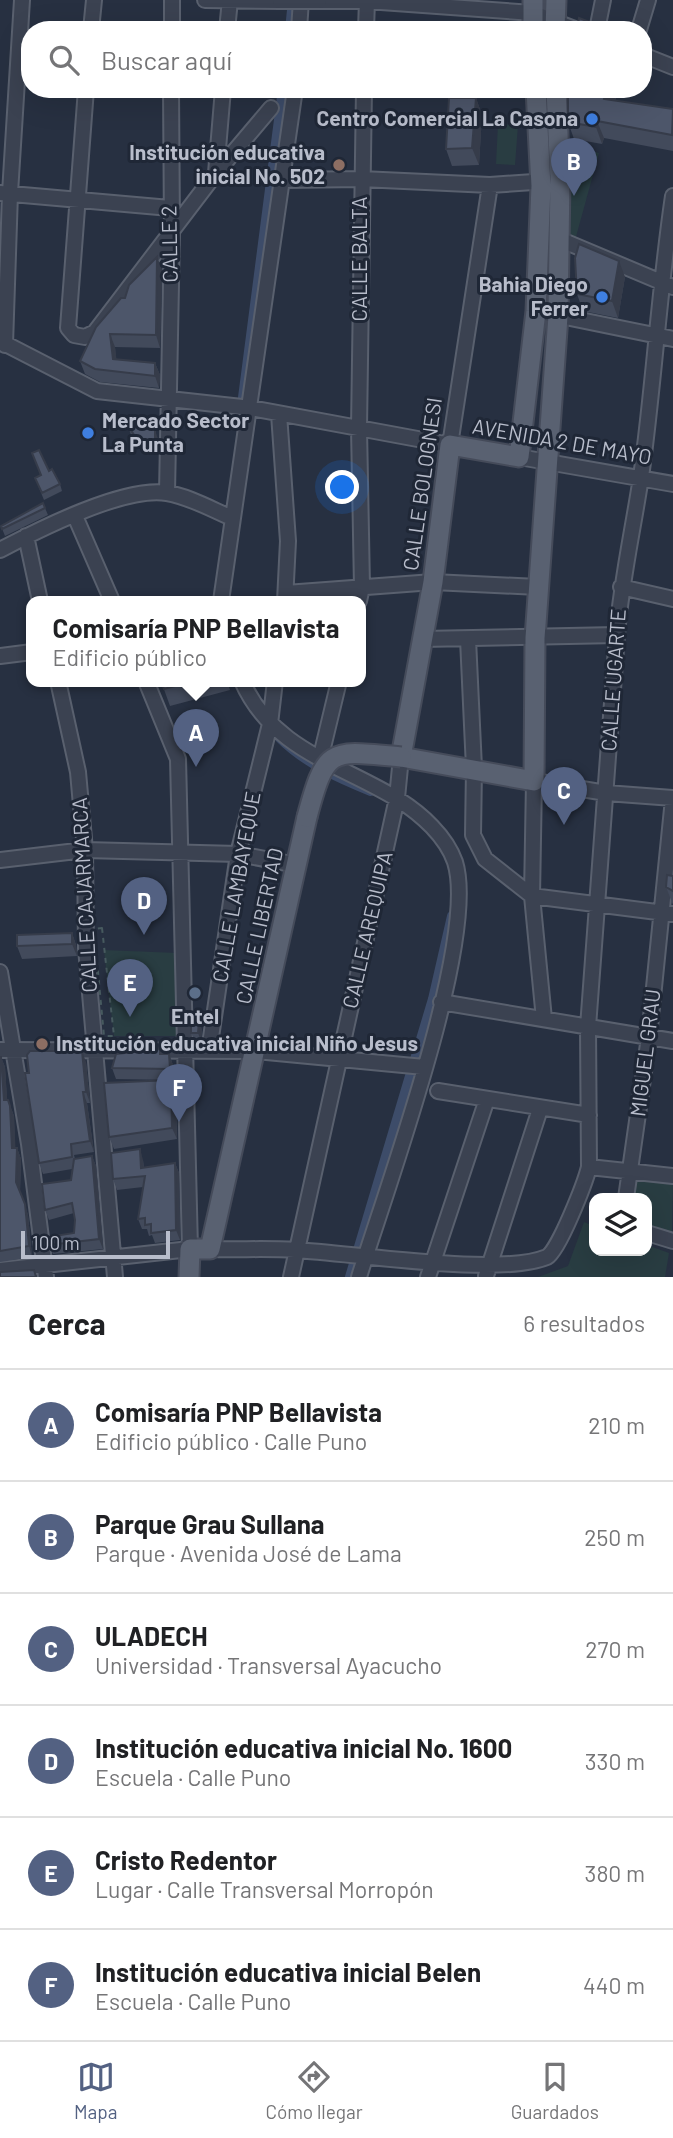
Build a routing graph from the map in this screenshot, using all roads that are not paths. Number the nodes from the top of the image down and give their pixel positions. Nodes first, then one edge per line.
1 (22, 0) edge
2 (94, 0) edge
3 (172, 0) edge
4 (205, 0) edge
5 (230, 0) edge
6 (301, 0) edge
7 (556, 0) edge
8 (603, 0) edge
9 (648, 0) edge
10 (280, 1) edge
11 (319, 1) edge
12 (367, 1) edge
13 (439, 3) edge
14 (533, 14) edge
15 (92, 21) edge
16 (172, 21) edge
17 (229, 21) edge
18 (300, 21) edge
19 (366, 21) edge
20 (555, 21) edge
21 (599, 21) edge
22 (642, 21) edge
23 (652, 59) edge
24 (673, 67) edge
25 (85, 98) edge
26 (171, 98) edge
27 (222, 98) edge
28 (294, 98) edge
29 (364, 98) edge
30 (537, 98) edge
31 (555, 98) edge
32 (271, 108) dead end
33 (216, 173) junction
34 (361, 179) junction
35 (284, 180) junction
36 (550, 181) junction
37 (490, 185) junction
38 (5, 193) edge
39 (673, 196) edge
40 (76, 197) junction
41 (170, 208) junction
42 (172, 231) junction
43 (559, 239) junction
44 (667, 285) edge
45 (536, 311) junction
46 (558, 316) junction
47 (666, 338) edge
48 (3, 343) edge
49 (169, 399) junction
50 (245, 407) junction
51 (279, 414) junction
52 (359, 428) junction
53 (450, 445) junction
54 (519, 457) junction
55 (547, 462) junction
56 (640, 479) junction
57 (673, 484) edge
58 (167, 493) junction
59 (75, 516) junction
60 (232, 518) junction
61 (26, 537) junction
62 (0, 550) edge
63 (433, 582) junction
64 (538, 587) junction
65 (621, 587) junction
66 (360, 594) edge
67 (39, 596) edge
68 (110, 596) edge
69 (222, 596) edge
70 (286, 596) edge
71 (311, 596) edge
72 (673, 599) edge
73 (617, 635) junction
74 (535, 638) junction
75 (422, 639) junction
76 (468, 639) junction
77 (26, 653) edge
78 (0, 656) edge
79 (59, 687) edge
80 (148, 687) edge
81 (246, 687) edge
82 (274, 687) edge
83 (338, 687) edge
84 (270, 724) junction
85 (401, 757) junction
86 (320, 760) junction
87 (474, 768) junction
88 (534, 781) junction
89 (397, 793) junction
90 (606, 793) junction
91 (673, 799) edge
92 (85, 850) junction
93 (673, 850) edge
94 (180, 852) junction
95 (238, 854) junction
96 (0, 860) edge
97 (297, 865) junction
98 (667, 865) junction
99 (532, 896) junction
100 (596, 904) junction
101 (667, 912) edge
102 (0, 972) edge
103 (441, 1002) junction
104 (544, 1019) junction
105 (588, 1027) junction
106 (649, 1037) junction
107 (673, 1041) edge
108 (6, 1050) edge
109 (209, 1051) junction
110 (256, 1051) junction
111 (95, 1052) junction
112 (186, 1052) junction
113 (339, 1058) junction
114 (424, 1067) junction
115 (438, 1091) dead end
116 (487, 1100) junction
117 (540, 1109) junction
118 (589, 1115) junction
119 (589, 1167) junction
120 (631, 1172) junction
121 (673, 1176) edge
122 (627, 1193) edge
123 (652, 1235) edge
124 (673, 1241) edge
125 (190, 1249) junction
126 (210, 1250) junction
127 (297, 1250) junction
128 (113, 1256) junction
129 (371, 1259) junction
130 (0, 1270) edge
131 (46, 1271) edge
132 (430, 1271) edge
133 (486, 1273) edge
134 (116, 1277) edge
135 (189, 1277) edge
136 (291, 1277) edge
137 (359, 1277) edge

1 - 38 street
2 - 15 street
3 - 16 street
4 - 5 street
5 - 10 street
5 - 17 street
6 - 18 street
7 - 20 main road
8 - 21 street
9 - 22 street
10 - 11 street, bridge
11 - 12 street
12 - 13 street
12 - 19 street
13 - 14 street
23 - 24 street
25 - 40 street
26 - 41 street, CALLE 2
27 - 33 street
28 - 35 street
29 - 34 street, CALLE BALTA
30 - 36 main road
31 - 36 main road
32 - 33 street
33 - 42 street
34 - 35 street
34 - 37 street
34 - 52 street, CALLE BALTA
35 - 50 street
36 - 37 street
36 - 43 main road
36 - 45 main road
37 - 53 street, CALLE BOLOGNESI
38 - 40 street
38 - 48 street
39 - 44 street, CALLE UGARTE
40 - 41 street
40 - 42 street
41 - 42 street, CALLE 2
42 - 49 street, CALLE 2
43 - 44 street
43 - 46 main road
44 - 47 street, CALLE UGARTE
45 - 46 street
45 - 54 main road
46 - 47 street
46 - 55 main road
47 - 56 street, CALLE UGARTE
48 - 49 street, AVENIDA 2 DE MAYO
49 - 50 street, AVENIDA 2 DE MAYO
49 - 58 street, CALLE 2
50 - 51 street, AVENIDA 2 DE MAYO
50 - 60 street
51 - 52 street, AVENIDA 2 DE MAYO
51 - 70 street
52 - 53 street, AVENIDA 2 DE MAYO
52 - 66 street, CALLE BALTA
53 - 54 main road, AVENIDA 2 DE MAYO
53 - 63 main road, CALLE BOLOGNESI
54 - 55 street, AVENIDA 2 DE MAYO
55 - 56 street, AVENIDA 2 DE MAYO
55 - 64 main road
56 - 57 street, AVENIDA 2 DE MAYO
56 - 65 street, CALLE UGARTE
58 - 59 street
58 - 60 street
59 - 61 street
59 - 68 street
60 - 69 street
61 - 62 street
61 - 67 street
63 - 64 street
63 - 66 street
63 - 75 main road, CALLE BOLOGNESI
64 - 74 main road
65 - 72 street
65 - 73 street, CALLE UGARTE
66 - 71 street
73 - 74 street
73 - 90 street, CALLE UGARTE
74 - 76 street
74 - 88 main road
75 - 76 street
75 - 85 main road, CALLE BOLOGNESI
76 - 87 street
77 - 78 street
79 - 92 street, CALLE CAJARMARCA
80 - 94 street
81 - 84 street
82 - 84 street, CALLE LAMBAYEQUE
83 - 86 street
84 - 86 street
84 - 95 street, CALLE LAMBAYEQUE
85 - 87 main road, CALLE LIBERTAD
85 - 89 street, CALLE BOLOGNESI
85 - 97 main road, CALLE LIBERTAD, bridge
86 - 89 street
87 - 88 main road, CALLE LIBERTAD
87 - 99 street
88 - 90 street
88 - 99 street
89 - 103 street
89 - 113 street, CALLE AREQUIPA
90 - 91 street
90 - 100 street, CALLE UGARTE
91 - 98 street
92 - 94 street
92 - 96 street
92 - 111 street, CALLE CAJARMARCA
93 - 98 street
94 - 95 street
94 - 112 street
95 - 97 street
95 - 109 street, CALLE LAMBAYEQUE
97 - 110 main road, CALLE LIBERTAD
98 - 101 street, MIGUEL GRAU
99 - 100 street
99 - 104 street
100 - 101 street
100 - 105 street, CALLE UGARTE
101 - 106 street, MIGUEL GRAU
102 - 108 street
103 - 104 street
103 - 114 street
104 - 105 street
105 - 106 street
105 - 118 street, CALLE UGARTE
106 - 107 street
106 - 120 street, MIGUEL GRAU
108 - 111 street
108 - 131 street
109 - 110 street
109 - 112 street
110 - 113 street
110 - 126 main road, CALLE LIBERTAD
111 - 112 street
111 - 128 street, CALLE CAJARMARCA
112 - 125 street
113 - 114 street
113 - 127 street, CALLE AREQUIPA
114 - 129 street
115 - 116 street
116 - 117 street
116 - 132 street
117 - 118 street
117 - 133 street
118 - 119 street, CALLE UGARTE
119 - 120 street
119 - 133 street
120 - 121 street
120 - 122 street, MIGUEL GRAU
123 - 124 street
125 - 126 main road
125 - 128 street
125 - 135 main road
126 - 127 street
127 - 129 street
127 - 136 street, CALLE AREQUIPA
128 - 131 street
128 - 134 street, CALLE CAJARMARCA
129 - 132 street
129 - 137 street
130 - 131 street
132 - 133 street

